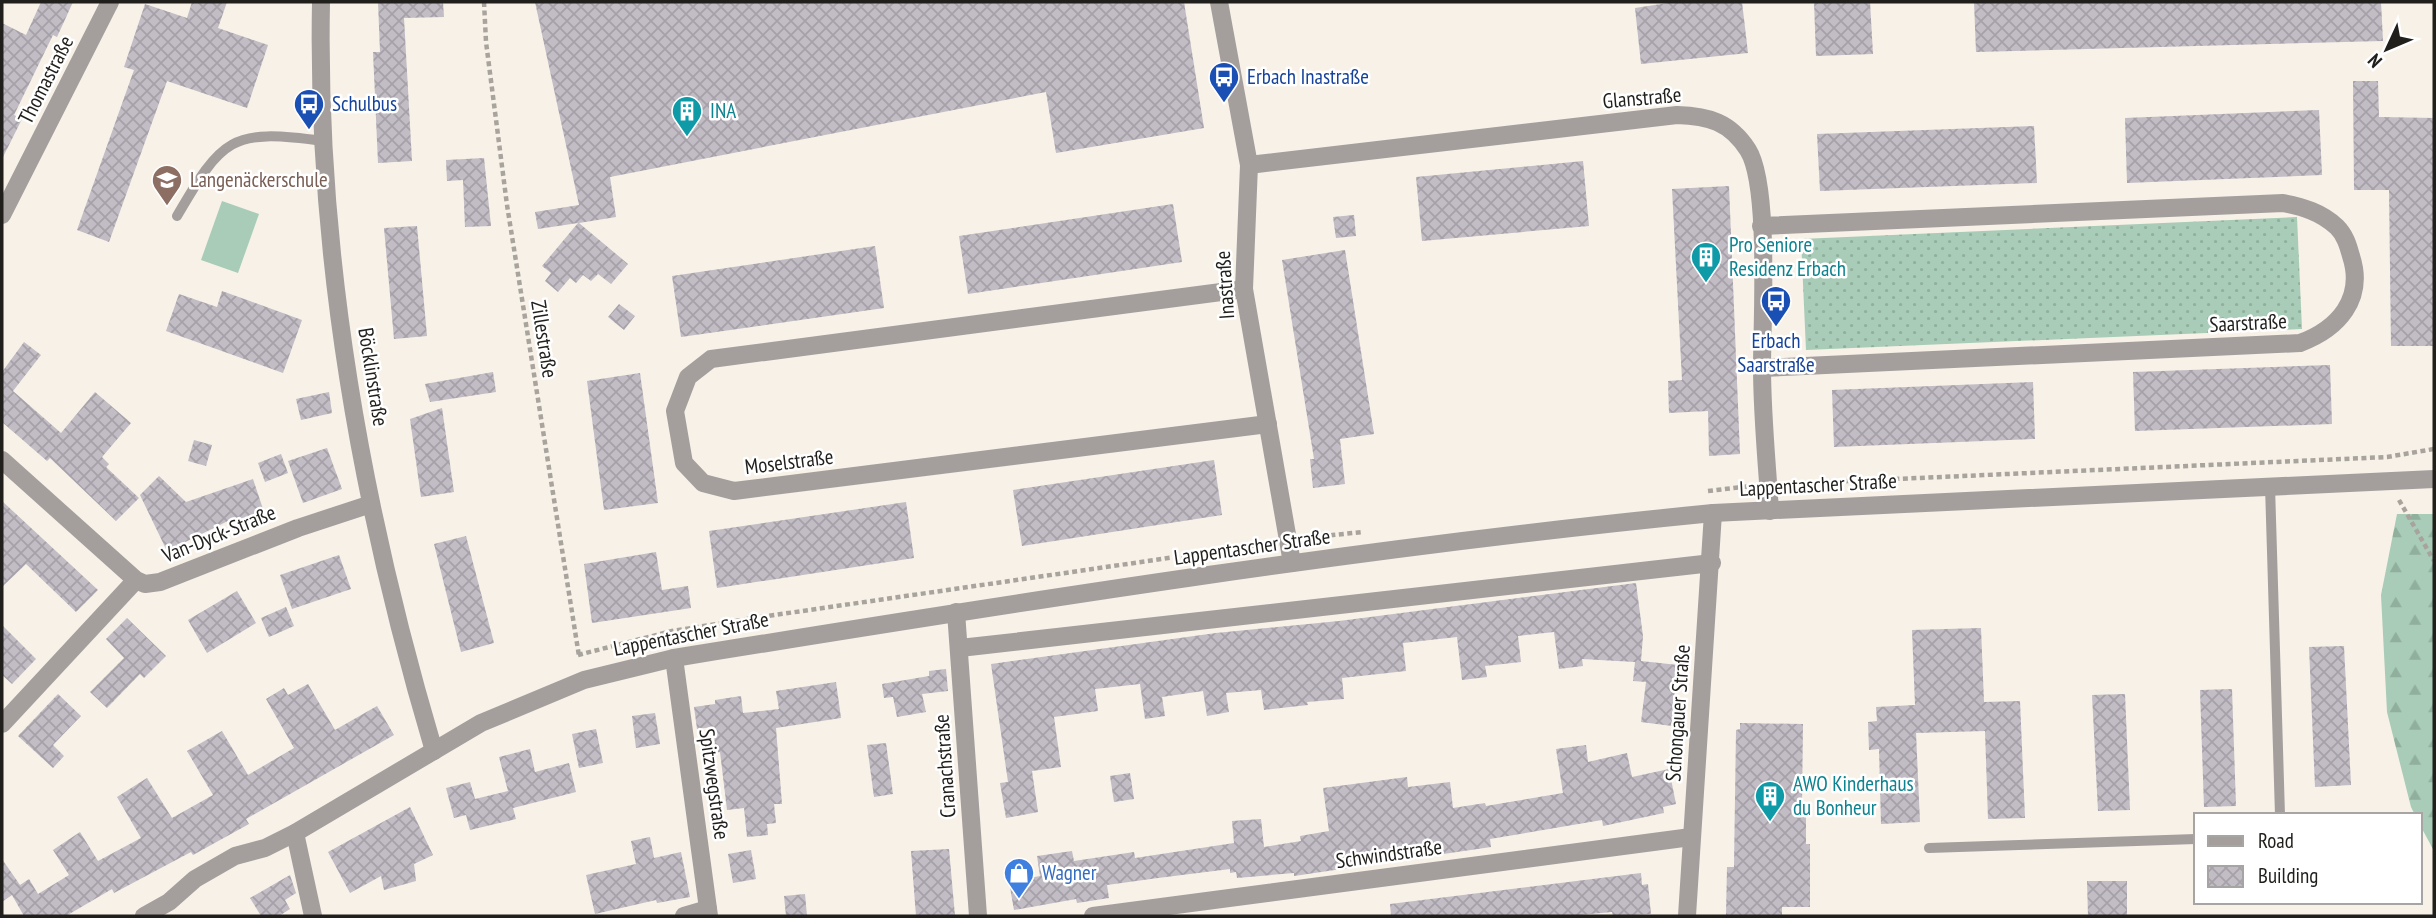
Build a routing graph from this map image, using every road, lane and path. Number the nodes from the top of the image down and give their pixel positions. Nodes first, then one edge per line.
1 (110, 2) edge
2 (321, 2) edge
3 (484, 2) edge
4 (1219, 2) edge
5 (321, 141) junction
6 (1249, 165) junction
7 (2, 215) edge
8 (177, 216) dead end
9 (1761, 226) junction
10 (1244, 289) junction
11 (1762, 368) junction
12 (1268, 424) junction
13 (2387, 457) dead end
14 (2, 460) edge
15 (2434, 479) edge
16 (2388, 481) junction
17 (2270, 486) junction
18 (371, 504) junction
19 (1770, 511) junction
20 (1713, 513) junction
21 (2434, 561) edge
22 (1292, 563) junction
23 (1712, 563) junction
24 (135, 580) junction
25 (956, 612) junction
26 (960, 648) junction
27 (674, 658) junction
28 (584, 680) junction
29 (2, 724) edge
30 (434, 751) junction
31 (2280, 813) edge
32 (295, 833) junction
33 (1691, 836) junction
34 (2194, 839) edge
35 (1929, 848) dead end
36 (709, 912) edge
37 (144, 916) edge
38 (313, 916) edge
39 (684, 916) edge
40 (978, 916) edge
41 (1093, 916) edge
42 (1687, 916) edge

1 - 7 street, Thomastraße
2 - 5 street, Böcklinstraße
3 - 28 path, Zillestraße
4 - 6 street, Inastraße
5 - 8 lane
5 - 18 street, Böcklinstraße
6 - 9 street, Glanstraße
6 - 10 street, Inastraße
9 - 11 street, Glanstraße
9 - 11 street, Saarstraße
10 - 12 street, Inastraße
10 - 12 street, Moselstraße
11 - 19 street, Glanstraße
12 - 22 street, Inastraße
13 - 16 path
14 - 24 street
15 - 16 street, Lappentascher Straße
16 - 17 street, Lappentascher Straße
16 - 21 path
17 - 19 street, Lappentascher Straße
17 - 31 lane
18 - 24 street, Van-Dyck-Straße
18 - 30 street, Böcklinstraße
19 - 20 street, Lappentascher Straße
20 - 22 street, Lappentascher Straße
20 - 23 street, Schongauer Straße
22 - 25 street, Lappentascher Straße
23 - 26 street
23 - 33 street, Schongauer Straße
24 - 29 street
25 - 26 street, Cranachstraße
25 - 27 street, Lappentascher Straße
26 - 40 street, Cranachstraße
27 - 28 street, Lappentascher Straße
27 - 36 street, Spitzwegstraße
28 - 30 street, Lappentascher Straße
30 - 32 street, Lappentascher Straße
32 - 37 street, Lappentascher Straße
32 - 38 street
33 - 41 street, Schwindstraße
33 - 42 street, Schongauer Straße
34 - 35 lane
36 - 39 street

